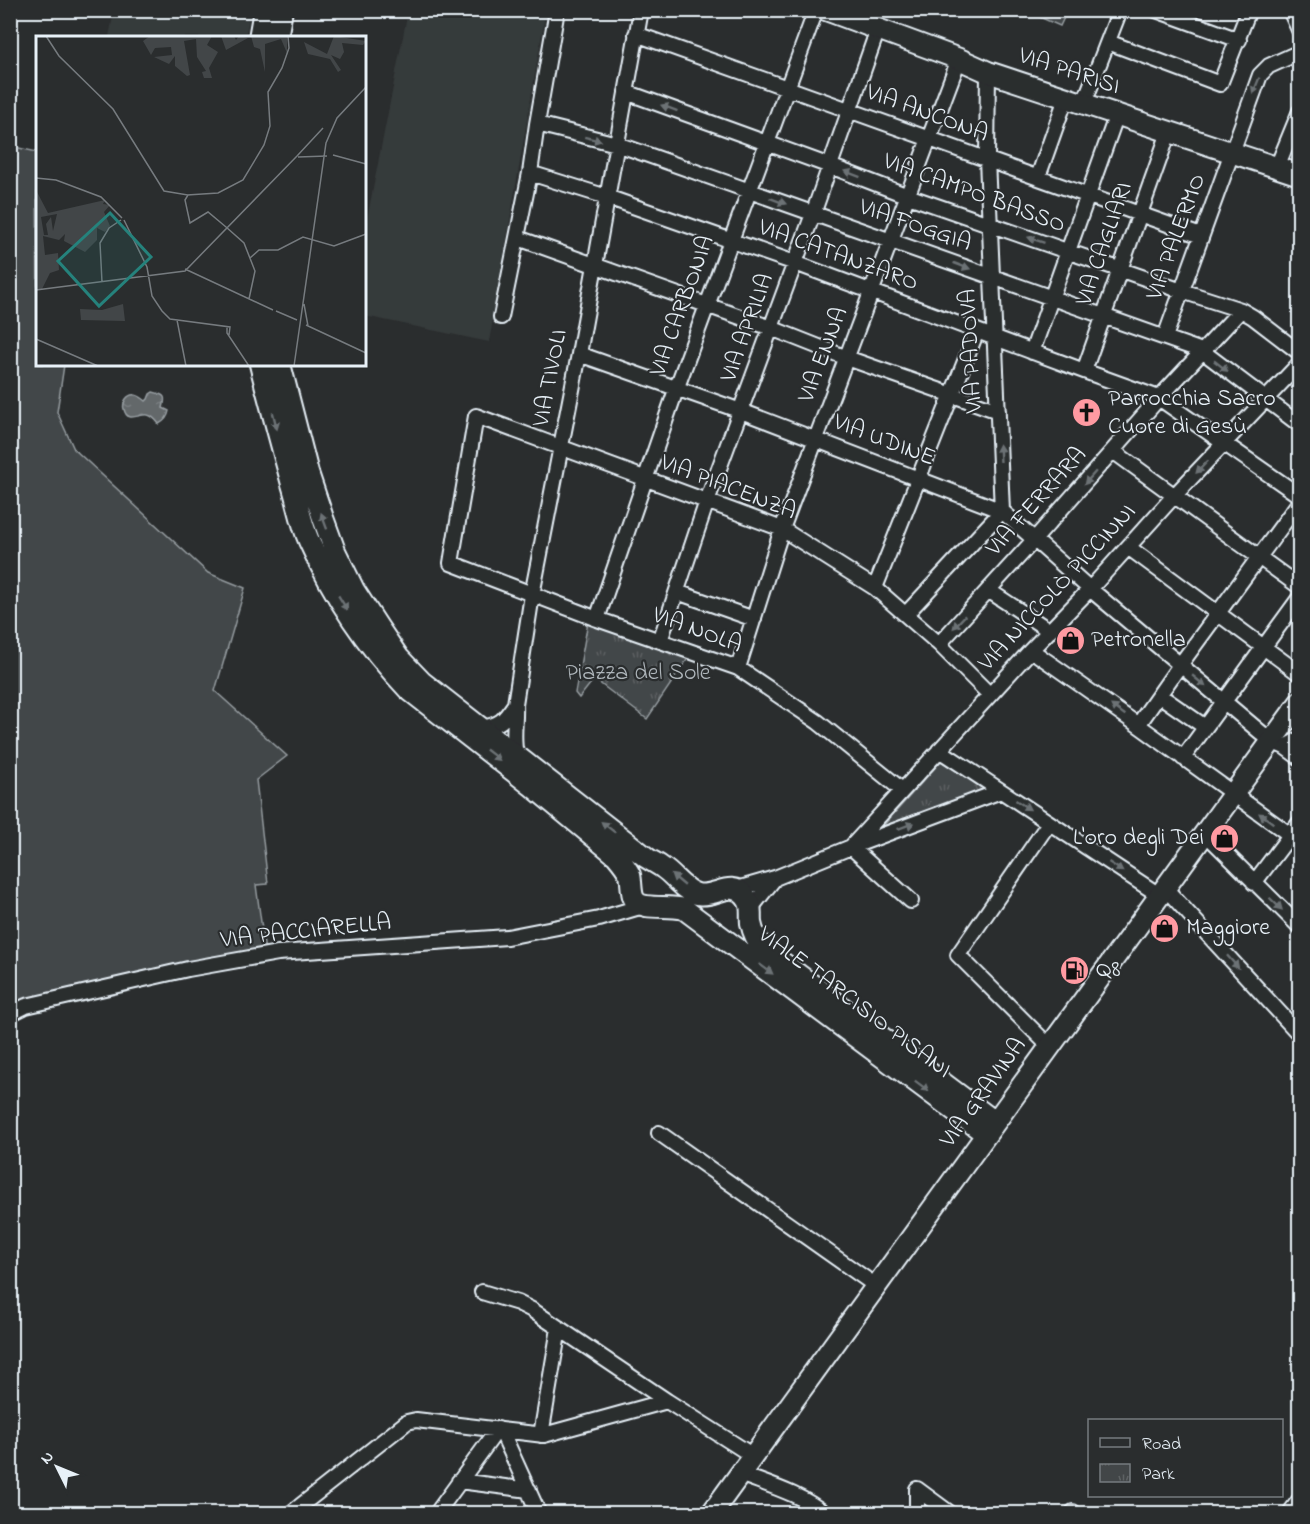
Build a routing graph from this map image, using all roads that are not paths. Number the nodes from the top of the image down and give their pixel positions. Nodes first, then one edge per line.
1 (264, 10) edge
2 (282, 10) edge
3 (557, 10) edge
4 (641, 10) edge
5 (816, 10) edge
6 (826, 10) edge
7 (1120, 10) edge
8 (1156, 10) edge
9 (1249, 10) edge
10 (1290, 10) edge
11 (878, 29) junction
12 (1299, 32) edge
13 (636, 34) junction
14 (259, 36) edge
15 (277, 36) edge
16 (1239, 40) junction
17 (1108, 42) junction
18 (1299, 52) edge
19 (959, 59) junction
20 (988, 72) junction
21 (787, 88) junction
22 (626, 93) junction
23 (1075, 100) junction
24 (849, 110) junction
25 (1299, 111) edge
26 (1116, 114) junction
27 (537, 124) junction
28 (1169, 132) junction
29 (930, 138) junction
30 (617, 144) junction
31 (767, 144) junction
32 (1232, 152) junction
33 (987, 159) junction
34 (830, 166) junction
35 (1277, 167) junction
36 (530, 173) junction
37 (1299, 175) edge
38 (1038, 177) junction
39 (749, 191) junction
40 (1088, 195) junction
41 (908, 196) junction
42 (607, 197) junction
43 (813, 214) junction
44 (1140, 214) junction
45 (989, 224) junction
46 (1201, 236) junction
47 (518, 238) junction
48 (731, 241) junction
49 (891, 241) junction
50 (1067, 251) junction
51 (795, 263) junction
52 (595, 267) junction
53 (1121, 270) junction
54 (992, 277) junction
55 (1182, 291) junction
56 (872, 292) junction
57 (1050, 298) junction
58 (707, 305) junction
59 (1241, 310) junction
60 (501, 317) dead end
61 (1103, 317) junction
62 (771, 328) junction
63 (977, 331) junction
64 (994, 338) junction
65 (1165, 338) junction
66 (1202, 351) junction
67 (1032, 352) junction
68 (1299, 353) edge
69 (579, 354) junction
70 (847, 358) junction
71 (1299, 363) edge
72 (261, 366) edge
73 (281, 366) edge
74 (1084, 371) junction
75 (677, 387) junction
76 (952, 395) junction
77 (1159, 398) junction
78 (1264, 399) junction
79 (741, 411) junction
80 (998, 411) junction
81 (1299, 425) edge
82 (817, 439) junction
83 (1225, 443) junction
84 (561, 447) junction
85 (1113, 451) junction
86 (919, 478) junction
87 (645, 480) junction
88 (1173, 496) junction
89 (1299, 496) edge
90 (707, 501) junction
91 (1299, 501) edge
92 (1002, 511) junction
93 (782, 530) junction
94 (1034, 540) junction
95 (1128, 547) junction
96 (1258, 557) junction
97 (451, 563) joint
98 (1299, 587) edge
99 (875, 588) junction
100 (1090, 589) junction
101 (988, 590) junction
102 (677, 592) junction
103 (532, 595) junction
104 (1299, 597) edge
105 (1217, 613) junction
106 (906, 614) junction
107 (597, 619) junction
108 (754, 619) junction
109 (1050, 631) junction
110 (660, 641) junction
111 (939, 644) junction
112 (1263, 647) junction
113 (1031, 650) junction
114 (1180, 665) junction
115 (738, 669) junction
116 (1299, 674) edge
117 (990, 695) junction
118 (1160, 695) junction
119 (1224, 702) junction
120 (1299, 702) edge
121 (515, 704) junction
122 (1138, 725) junction
123 (1205, 727) junction
124 (481, 728) junction
125 (1299, 739) edge
126 (1278, 744) junction
127 (939, 750) junction
128 (516, 755) junction
129 (1183, 758) junction
130 (1299, 758) edge
131 (902, 790) junction
132 (1001, 791) junction
133 (1233, 794) junction
134 (1299, 822) edge
135 (1049, 823) junction
136 (1205, 833) junction
137 (1295, 838) edge
138 (851, 847) junction
139 (654, 863) junction
140 (775, 878) junction
141 (1254, 883) junction
142 (631, 884) junction
143 (736, 889) junction
144 (1162, 891) junction
145 (911, 901) dead end
146 (643, 906) junction
147 (751, 914) junction
148 (609, 916) junction
149 (1298, 920) edge
150 (720, 934) junction
151 (10, 1014) edge
152 (1299, 1035) edge
153 (1049, 1046) junction
154 (990, 1128) junction
155 (659, 1133) dead end
156 (876, 1286) junction
157 (482, 1292) dead end
158 (559, 1328) junction
159 (668, 1401) junction
160 (500, 1430) junction
161 (541, 1435) junction
162 (753, 1456) junction
163 (740, 1474) junction
164 (459, 1481) junction
165 (529, 1490) junction
166 (1299, 1499) edge
167 (290, 1514) edge
168 (436, 1514) edge
169 (539, 1514) edge
170 (711, 1514) edge
171 (825, 1514) edge
172 (917, 1514) edge
173 (951, 1514) edge
174 (1289, 1514) edge

1 - 14 main road
2 - 15 main road
3 - 27 street
4 - 13 street, VIA TIVOLI
5 - 21 street, VIA CARBONIA
6 - 11 main road, VIA PARISI
7 - 17 street
8 - 16 street
9 - 16 street
10 - 12 street
11 - 19 main road, VIA PARISI
11 - 24 street, VIA APRILIA
13 - 21 street, VIA ANCONA
13 - 22 street, VIA TIVOLI
16 - 17 street
17 - 23 street
18 -> 32 street, VIA PALERMO
19 - 20 main road, VIA PARISI
19 - 29 street, VIA ENNA
20 - 23 main road, VIA PARISI
20 - 33 street, VIA PADOVA
21 - 24 street, VIA ANCONA
21 - 31 street, VIA CARBONIA
22 - 30 street, VIA TIVOLI
31 -> 22 street, VIA CAMPO BASSO
23 - 26 main road, VIA PARISI
23 - 38 street
24 - 29 street, VIA ANCONA
24 - 34 street, VIA APRILIA
25 - 35 street
26 - 28 main road, VIA PARISI
26 - 40 street
27 -> 30 street, VIA FOGGIA
27 - 36 street
28 - 32 main road, VIA PARISI
28 - 44 street, VIA CAGLIARI
29 - 33 street, VIA ANCONA
29 - 41 street, VIA ENNA
30 - 39 street, VIA FOGGIA
30 - 42 street, VIA TIVOLI
31 - 34 street, VIA CAMPO BASSO
31 - 39 street, VIA CARBONIA
32 - 35 main road, VIA PARISI
32 - 46 street, VIA PALERMO
33 - 38 street, VIA ANCONA
33 - 45 street, VIA PADOVA
41 -> 34 street, VIA CAMPO BASSO
34 - 43 street, VIA APRILIA
35 - 37 main road, VIA PARISI
36 - 42 street, VIA CATANZARO
36 - 47 street
38 - 40 street, VIA ANCONA
39 -> 43 street, VIA FOGGIA
39 - 48 street, VIA CARBONIA
40 - 44 street, VIA ANCONA
40 - 50 street
41 - 45 street, VIA CAMPO BASSO
41 - 49 street, VIA ENNA
42 - 48 street, VIA CATANZARO
42 - 52 street, VIA TIVOLI
43 - 49 street, VIA FOGGIA
43 - 51 street, VIA APRILIA
44 - 46 street, VIA ANCONA
44 - 53 street, VIA CAGLIARI
50 -> 45 street, VIA CAMPO BASSO
45 - 54 street, VIA PADOVA
46 - 55 street, VIA PALERMO
47 - 52 street
47 - 60 street
48 - 51 street, VIA CATANZARO
48 - 58 street, VIA CARBONIA
49 -> 54 street, VIA FOGGIA
49 - 56 street, VIA ENNA
50 - 53 street, VIA CAMPO BASSO
50 - 57 street
51 - 56 street, VIA CATANZARO
51 - 62 street, VIA APRILIA
52 - 58 street
52 - 69 street, VIA TIVOLI
53 - 55 street, VIA CAMPO BASSO
53 - 61 street, VIA CAGLIARI
54 - 57 street, VIA FOGGIA
54 - 64 street, VIA PADOVA
55 - 59 street, VIA CAMPO BASSO
55 - 65 street, VIA PALERMO
56 - 63 street, VIA CATANZARO
56 - 70 street, VIA ENNA
57 - 61 street, VIA FOGGIA
57 - 67 street
58 - 62 street
58 - 75 street, VIA CARBONIA
59 - 66 street, VIA FERRARA
59 - 68 street, VIA CAMPO BASSO
61 - 65 street, VIA FOGGIA
61 - 74 street, VIA CAGLIARI
62 - 70 street
62 - 79 street, VIA APRILIA
63 - 64 street, VIA CATANZARO
63 - 76 street
64 - 67 street, VIA CATANZARO
64 - 80 street, VIA PADOVA
65 - 66 street, VIA FOGGIA
66 - 77 street, VIA FERRARA
66 -> 78 street, VIA FOGGIA
67 - 74 street, VIA CATANZARO
69 - 75 street, VIA UDINE
69 - 84 street, VIA TIVOLI
70 - 76 street
70 - 82 street, VIA ENNA
71 - 78 street, VIA NICCOLÒ PICCINNI
72 -> 142 main road
124 -> 73 main road
74 - 77 street, VIA CATANZARO
75 - 79 street, VIA UDINE
75 - 87 street, VIA CARBONIA
76 - 80 street
76 - 86 street
77 - 83 street, VIA CATANZARO
77 - 85 street, VIA FERRARA
78 - 81 street, VIA FOGGIA
78 - 83 street, VIA NICCOLÒ PICCINNI
79 - 82 street, VIA UDINE
79 - 90 street, VIA APRILIA
92 -> 80 street, VIA PADOVA
82 - 86 street, VIA UDINE
82 - 93 street, VIA ENNA
83 -> 88 street, VIA NICCOLÒ PICCINNI
83 - 89 street, VIA CATANZARO
84 - 87 street, VIA PIACENZA
84 - 97 street, VIA PIACENZA
84 - 103 street, VIA TIVOLI
85 - 88 street
85 -> 94 street, VIA FERRARA
86 - 92 street, VIA UDINE
86 - 99 street
87 - 90 street, VIA PIACENZA
87 - 107 street, VIA CARBONIA
88 - 95 street, VIA NICCOLÒ PICCINNI
88 - 96 street
90 - 93 street, VIA PIACENZA
90 - 102 street, VIA APRILIA
91 - 96 street
92 - 94 street
92 - 106 street
93 - 99 street, VIA PIACENZA
93 - 108 street, VIA ENNA
94 - 100 street
94 - 101 street, VIA FERRARA
95 - 100 street, VIA NICCOLÒ PICCINNI
95 - 105 street
96 - 98 street
96 - 105 street
97 - 103 street, VIA NOLA
99 - 106 street, VIA PIACENZA
100 - 109 street, VIA NICCOLÒ PICCINNI
100 - 114 street
101 - 109 street
101 -> 111 street, VIA FERRARA
102 - 108 street
102 - 110 street, VIA APRILIA
103 - 107 street, VIA NOLA
103 - 121 street, VIA TIVOLI
104 - 112 street
105 - 112 street
105 - 114 street
106 - 111 street, VIA PIACENZA
107 - 110 street, VIA NOLA
108 - 115 street, VIA ENNA
109 - 113 street, VIA NICCOLÒ PICCINNI
110 - 115 street, VIA NOLA
111 - 117 street, VIA PIACENZA
112 - 116 street
112 - 119 street
113 - 117 street, VIA NICCOLÒ PICCINNI
122 -> 113 street
114 - 118 street
114 -> 119 street
115 - 131 street, VIA NOLA
117 - 127 street, VIA NICCOLÒ PICCINNI
118 - 122 street
118 - 123 street
119 - 123 street
119 - 126 street
120 - 126 main road, VIA GRAVINA
121 - 124 street
121 - 128 street, VIA TIVOLI
122 - 129 street
123 - 129 street
124 - 128 main road
125 - 126 street
126 - 130 street
126 - 133 main road, VIA GRAVINA
127 - 131 street, VIA NICCOLÒ PICCINNI
127 - 132 street
139 -> 128 main road
129 - 133 street
131 - 138 street, VIA NICCOLÒ PICCINNI
132 -> 135 street
138 -> 132 street
133 - 136 main road, VIA GRAVINA
137 -> 133 street
134 - 137 street
135 -> 144 street
135 - 153 street
136 - 141 street
136 - 144 main road, VIA GRAVINA
137 - 141 street
138 - 140 street
138 - 145 street
139 - 142 main road
143 -> 139 main road
140 - 143 street
140 - 147 street
141 -> 149 street
142 - 146 main road
142 - 148 street
143 - 147 main road, VIALE TARCISIO PISANI
144 -> 152 street
144 - 153 main road, VIA GRAVINA
146 - 148 street, VIA PACCIARELLA
146 - 150 main road, VIALE TARCISIO PISANI
147 - 150 main road
147 - 154 main road, VIALE TARCISIO PISANI
148 - 151 street, VIA PACCIARELLA
150 -> 154 main road, VIALE TARCISIO PISANI
153 - 154 main road, VIA GRAVINA
154 - 156 main road, VIA GRAVINA
155 - 156 street
156 - 162 main road, VIA GRAVINA
157 - 158 street
158 - 159 street
158 - 161 street
159 - 161 street
159 - 162 street
160 - 161 street
160 - 164 street
160 - 165 street
160 - 167 street
162 - 163 main road, VIA GRAVINA
163 - 170 main road, VIA GRAVINA
163 - 171 street
164 - 165 street
164 - 168 street
165 - 169 street
166 - 174 street
172 - 173 street

